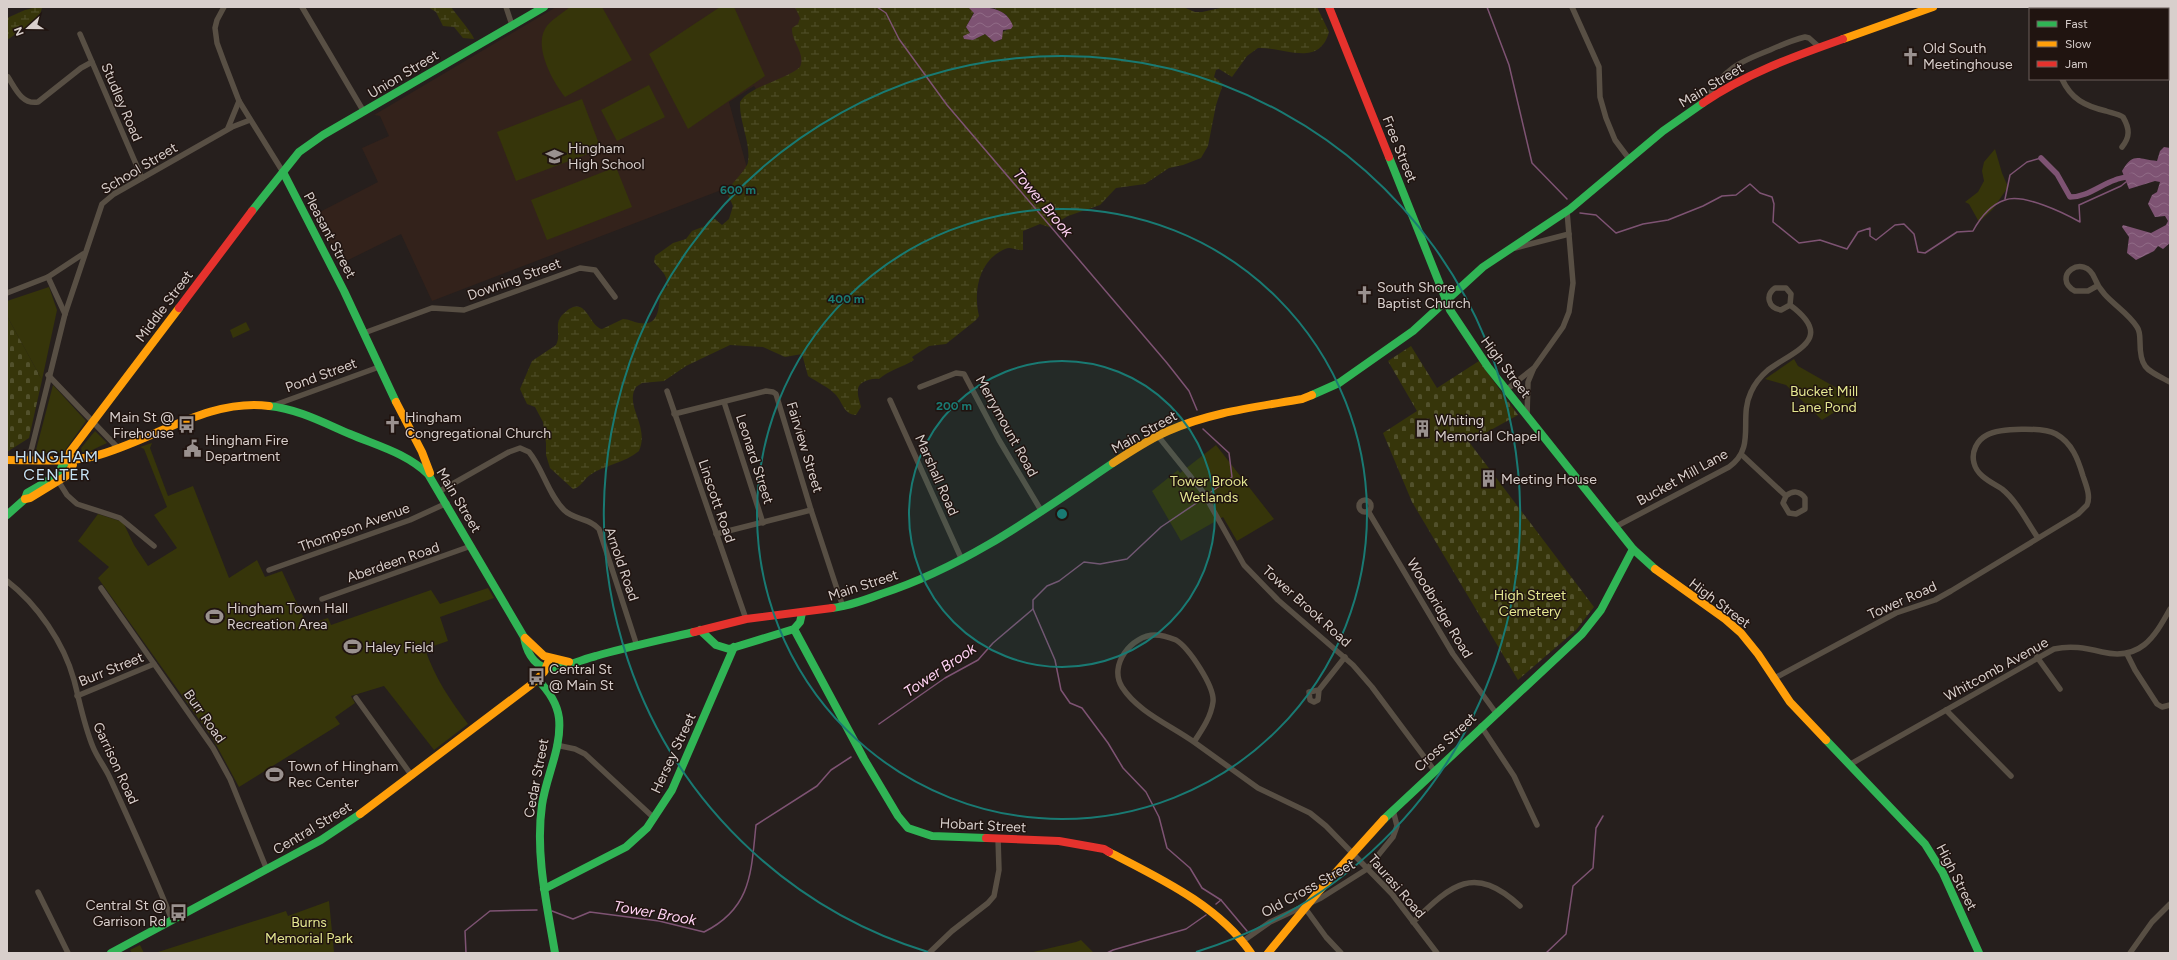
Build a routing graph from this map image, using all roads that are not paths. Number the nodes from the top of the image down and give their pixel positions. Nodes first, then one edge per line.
1 (224, 7) edge
2 (302, 7) edge
3 (506, 7) edge
4 (544, 7) edge
5 (1329, 7) edge
6 (1572, 7) edge
7 (1933, 7) edge
8 (512, 25) junction
9 (80, 34) dead end
10 (1818, 46) junction
11 (92, 62) junction
12 (8, 77) dead end
13 (2062, 80) edge
14 (239, 101) junction
15 (1706, 101) junction
16 (364, 112) junction
17 (250, 120) junction
18 (226, 131) junction
19 (2122, 147) dead end
20 (1630, 160) junction
21 (283, 172) junction
22 (142, 178) junction
23 (1567, 211) junction
24 (1569, 234) junction
25 (1531, 235) junction
26 (1540, 242) junction
27 (1508, 250) junction
28 (84, 252) junction
29 (48, 277) junction
30 (2097, 286) junction
31 (7, 293) edge
32 (615, 297) dead end
33 (1446, 301) junction
34 (1790, 305) junction
35 (65, 314) junction
36 (364, 333) junction
37 (379, 367) junction
38 (1534, 368) junction
39 (48, 375) junction
40 (2170, 382) edge
41 (920, 387) dead end
42 (1506, 390) junction
43 (667, 391) dead end
44 (890, 400) dead end
45 (724, 402) junction
46 (271, 406) junction
47 (674, 414) junction
48 (1527, 418) junction
49 (94, 420) junction
50 (1158, 436) junction
51 (118, 448) junction
52 (1742, 455) junction
53 (29, 459) junction
54 (69, 459) junction
55 (7, 460) edge
56 (430, 476) junction
57 (57, 479) junction
58 (440, 491) junction
59 (1786, 496) junction
60 (447, 503) junction
61 (810, 510) junction
62 (1368, 511) dead end
63 (1042, 512) junction
64 (7, 515) edge
65 (763, 522) junction
66 (1615, 527) junction
67 (716, 534) junction
68 (2038, 538) junction
69 (154, 546) dead end
70 (472, 546) junction
71 (1633, 549) junction
72 (962, 560) junction
73 (268, 570) dead end
74 (7, 581) edge
75 (100, 588) dead end
76 (322, 599) dead end
77 (843, 607) junction
78 (2170, 609) edge
79 (802, 613) junction
80 (746, 619) junction
81 (794, 629) junction
82 (700, 630) junction
83 (524, 637) junction
84 (637, 646) junction
85 (734, 647) junction
86 (2127, 654) junction
87 (1345, 657) junction
88 (2037, 657) junction
89 (549, 660) junction
90 (571, 663) junction
91 (154, 664) junction
92 (546, 668) junction
93 (537, 679) junction
94 (1773, 679) junction
95 (2060, 689) dead end
96 (1319, 690) dead end
97 (77, 696) junction
98 (356, 698) dead end
99 (2170, 705) edge
100 (1946, 710) junction
101 (1496, 713) junction
102 (1481, 726) junction
103 (1194, 742) junction
104 (556, 745) junction
105 (1849, 765) junction
106 (1434, 770) junction
107 (412, 776) junction
108 (2011, 776) dead end
109 (1393, 810) junction
110 (654, 818) junction
111 (1537, 825) dead end
112 (998, 838) junction
113 (1353, 853) junction
114 (1367, 869) junction
115 (267, 870) junction
116 (544, 889) junction
117 (38, 892) dead end
118 (2170, 904) edge
119 (1306, 906) junction
120 (1520, 906) dead end
121 (172, 920) junction
122 (1413, 922) junction
123 (1244, 941) junction
124 (68, 953) edge
125 (111, 953) edge
126 (555, 953) edge
127 (929, 953) edge
128 (1251, 953) edge
129 (1268, 953) edge
130 (1341, 953) edge
131 (1437, 953) edge
132 (1979, 953) edge
133 (2130, 953) edge

1 - 14 street, Pleasant Street
2 - 16 street
3 - 8 street
4 - 8 main road, Union Street
5 - 33 main road, Free Street
6 - 20 street
7 - 10 main road, Main Street
8 - 16 main road, Union Street
9 - 11 street, Studley Road
10 - 15 main road, Main Street
10 - 15 street
11 - 12 street
11 - 22 street, Studley Road
13 - 19 street
14 - 17 street, Pleasant Street
14 - 18 street
15 - 20 main road, Main Street
16 - 21 main road, Union Street
17 - 18 street, School Street
17 - 21 street, Pleasant Street
18 - 22 street, School Street
20 - 23 main road, Main Street
21 - 36 main road, Pleasant Street
21 - 49 main road, Middle Street
22 - 28 street, School Street
23 - 24 street
23 - 25 main road, Main Street
24 - 26 street, Main Street
24 - 38 street
25 - 26 street
25 - 27 main road, Main Street
26 - 27 street, Main Street
27 - 33 main road, Main Street
28 - 29 street
28 - 35 street, School Street
29 - 31 street
29 - 35 street
30 - 30 street
30 - 40 street
32 - 36 street, Downing Street
33 - 42 main road, High Street
33 - 50 main road, Main Street
34 - 34 street, Bucket Mill Lane
34 - 52 street, Bucket Mill Lane
35 - 39 street, School Street
36 - 37 main road, Pleasant Street
37 - 46 street, Pond Street
37 - 56 main road, Pleasant Street
38 - 42 street
38 - 48 street
39 - 49 street
39 - 53 street, School Street
41 - 63 street, Merrymount Road
42 - 48 main road, High Street
43 - 47 street, Linscott Road
44 - 72 street, Marshall Road
45 - 47 street, Fairview Street
45 - 61 street, Fairview Street
45 - 65 street, Leonard Street
46 - 51 main road, Main Street
46 - 56 main road, Main Street
47 - 67 street, Linscott Road
48 - 66 main road, High Street
49 - 51 street
49 - 54 main road, Middle Street
50 - 63 main road, Main Street
50 - 87 street, Tower Brook Road
51 - 54 main road, Main Street
52 - 59 street
52 - 66 street, Bucket Mill Lane
53 - 54 main road, Main Street
53 - 55 main road, Main Street
54 - 57 main road
56 - 58 main road, Main Street
57 - 64 main road
57 - 69 street
58 - 60 main road, Main Street
58 - 84 street, Arnold Road
59 - 59 street
60 - 70 main road, Main Street
60 - 73 street, Thompson Avenue
61 - 65 street
61 - 77 street, Fairview Street
62 - 101 street, Woodbridge Road
63 - 72 main road, Main Street
65 - 67 street
66 - 71 main road, High Street
67 - 80 street, Linscott Road
68 - 68 street, Tower Road
68 - 94 street, Tower Road
70 - 76 street, Aberdeen Road
70 - 83 main road, Main Street
71 - 94 main road, High Street
71 - 101 main road, Cross Street
72 - 77 main road, Main Street
74 - 97 street, Garrison Road
75 - 91 street, Burr Road
77 - 79 main road, Main Street
78 - 86 street
79 - 80 main road, Main Street
79 - 81 main road
80 - 82 main road, Main Street
81 - 85 main road
81 - 112 main road, Hobart Street
82 - 84 main road, Main Street
82 - 85 main road
83 - 89 main road
83 - 92 main road, Main Street
84 - 90 main road, Main Street
85 - 110 main road, Hersey Street
86 - 88 street, Whitcomb Avenue
86 - 99 street
87 - 96 street
87 - 106 street, Tower Brook Road
88 - 95 street
88 - 100 street, Whitcomb Avenue
89 - 90 main road
89 - 92 main road, Central Street
90 - 92 main road, Main Street
91 - 97 street, Burr Street
91 - 115 street, Burr Road
92 - 93 main road, Central Street
93 - 104 main road, Cedar Street
93 - 107 main road, Central Street
94 - 105 main road, High Street
97 - 121 street, Garrison Road
98 - 107 street
100 - 105 street, Whitcomb Avenue
100 - 108 street
101 - 102 main road, Cross Street
102 - 106 main road, Cross Street
102 - 111 street
103 - 103 street, Taurasi Road
103 - 113 street, Taurasi Road
104 - 110 street
104 - 116 main road, Cedar Street
105 - 132 main road, High Street
106 - 109 main road, Cross Street
107 - 115 main road, Central Street
109 - 113 main road, Cross Street
109 - 114 street, Old Cross Street
110 - 116 main road, Hersey Street
112 - 123 main road, Hobart Street
112 - 127 street
113 - 114 street, Taurasi Road
113 - 119 main road, Cross Street
114 - 119 street, Old Cross Street
114 - 122 street, Taurasi Road
115 - 121 main road, Central Street
116 - 126 main road
117 - 124 street
118 - 133 street
119 - 123 street, Old Cross Street
119 - 129 main road, Cross Street
119 - 130 street
120 - 122 street
121 - 125 main road, Central Street
122 - 131 street, Taurasi Road
123 - 128 main road, Hobart Street

